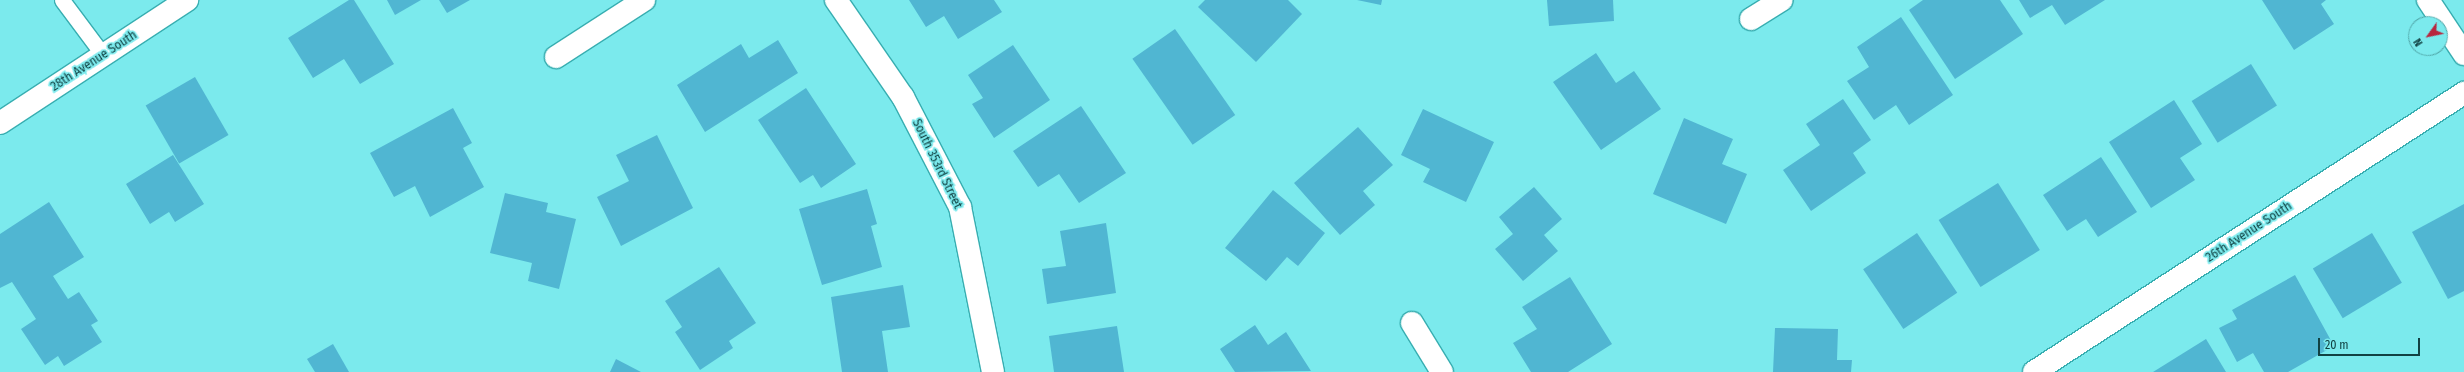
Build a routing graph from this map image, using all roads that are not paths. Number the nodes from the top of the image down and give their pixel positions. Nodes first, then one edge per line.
1 (62, 0) edge
2 (187, 0) edge
3 (644, 0) edge
4 (836, 0) edge
5 (1781, 0) edge
6 (2428, 0) edge
7 (1752, 19) dead end
8 (2464, 54) edge
9 (104, 55) junction
10 (556, 57) dead end
11 (2464, 93) edge
12 (0, 123) edge
13 (1412, 323) dead end
14 (993, 372) edge
15 (1442, 372) edge
16 (2034, 372) edge

1 - 9 lane
2 - 9 street, 28th Avenue South
3 - 10 street
4 - 14 street, South 353rd Street
5 - 7 street
6 - 8 street
9 - 12 street, 28th Avenue South
11 - 16 street, 26th Avenue South
13 - 15 street

